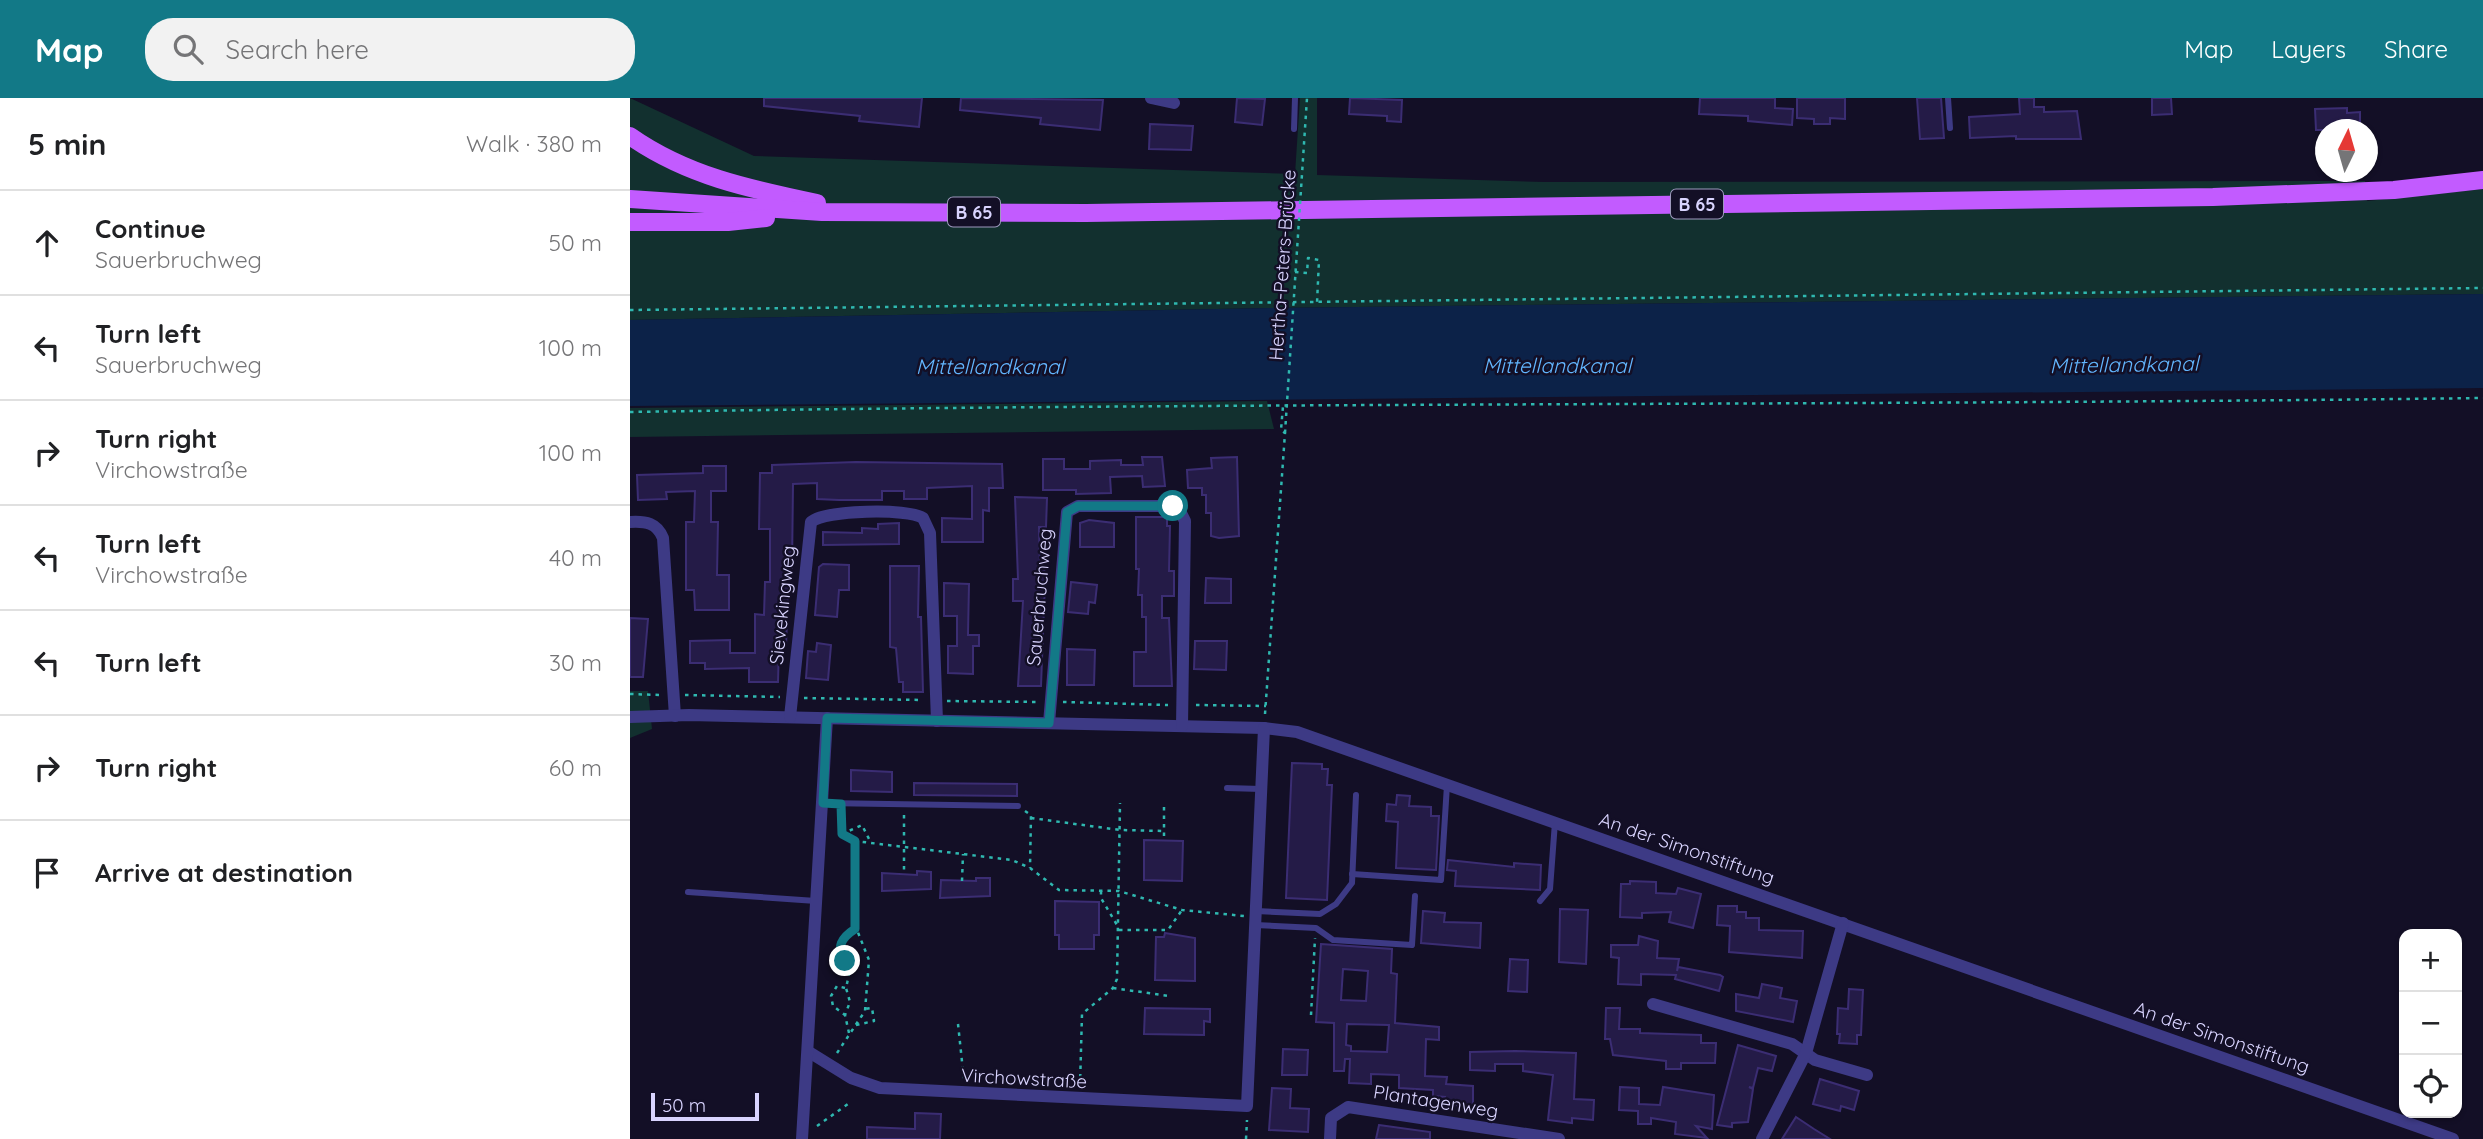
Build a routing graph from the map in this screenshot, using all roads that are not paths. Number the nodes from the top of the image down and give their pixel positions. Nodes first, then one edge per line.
1 (1151, 98) edge
2 (1295, 98) edge
3 (1948, 98) edge
4 (1174, 103) dead end
5 (1950, 128) dead end
6 (1294, 130) dead end
7 (630, 136) edge
8 (2483, 180) edge
9 (630, 199) edge
10 (822, 212) junction
11 (862, 212) junction
12 (630, 222) edge
13 (630, 522) edge
14 (674, 716) junction
15 (630, 717) edge
16 (790, 718) junction
17 (827, 718) junction
18 (937, 721) junction
19 (1049, 723) junction
20 (1182, 726) junction
21 (1264, 728) junction
22 (1447, 785) junction
23 (1227, 788) dead end
24 (1261, 789) junction
25 (1356, 795) dead end
26 (823, 803) junction
27 (1018, 806) road end
28 (1555, 822) junction
29 (1352, 874) junction
30 (688, 892) dead end
31 (1415, 896) dead end
32 (817, 901) junction
33 (1539, 901) dead end
34 (1255, 918) junction
35 (1843, 923) junction
36 (1653, 1004) dead end
37 (809, 1052) junction
38 (1806, 1053) junction
39 (1867, 1075) dead end
40 (806, 1134) edge
41 (1331, 1139) edge
42 (1559, 1139) edge
43 (1762, 1139) edge
44 (2453, 1139) edge

1 - 4 street
2 - 6 lane
3 - 5 lane
7 - 11 main road
8 - 11 main road, B 65
9 - 10 main road, B 65
10 - 11 main road, B 65
10 - 12 main road
13 - 14 street
14 - 15 street
14 - 16 street
16 - 17 street
16 - 18 street, Sievekingweg
17 - 18 street
17 - 26 street
18 - 19 street
19 - 20 street
19 - 20 street, Sauerbruchweg
20 - 21 street
21 - 22 street, An der Simonstiftung
21 - 24 street
22 - 28 street, An der Simonstiftung
22 - 29 lane
23 - 24 lane
24 - 34 street
25 - 29 lane
26 - 27 lane
26 - 32 street
28 - 33 lane
28 - 35 street, An der Simonstiftung
29 - 34 lane
30 - 32 lane
31 - 34 lane
32 - 37 street
34 - 37 street, Virchowstraße
35 - 38 street
35 - 44 street, An der Simonstiftung
36 - 38 street
37 - 40 street
38 - 39 street
38 - 43 street
41 - 42 street, Plantagenweg

